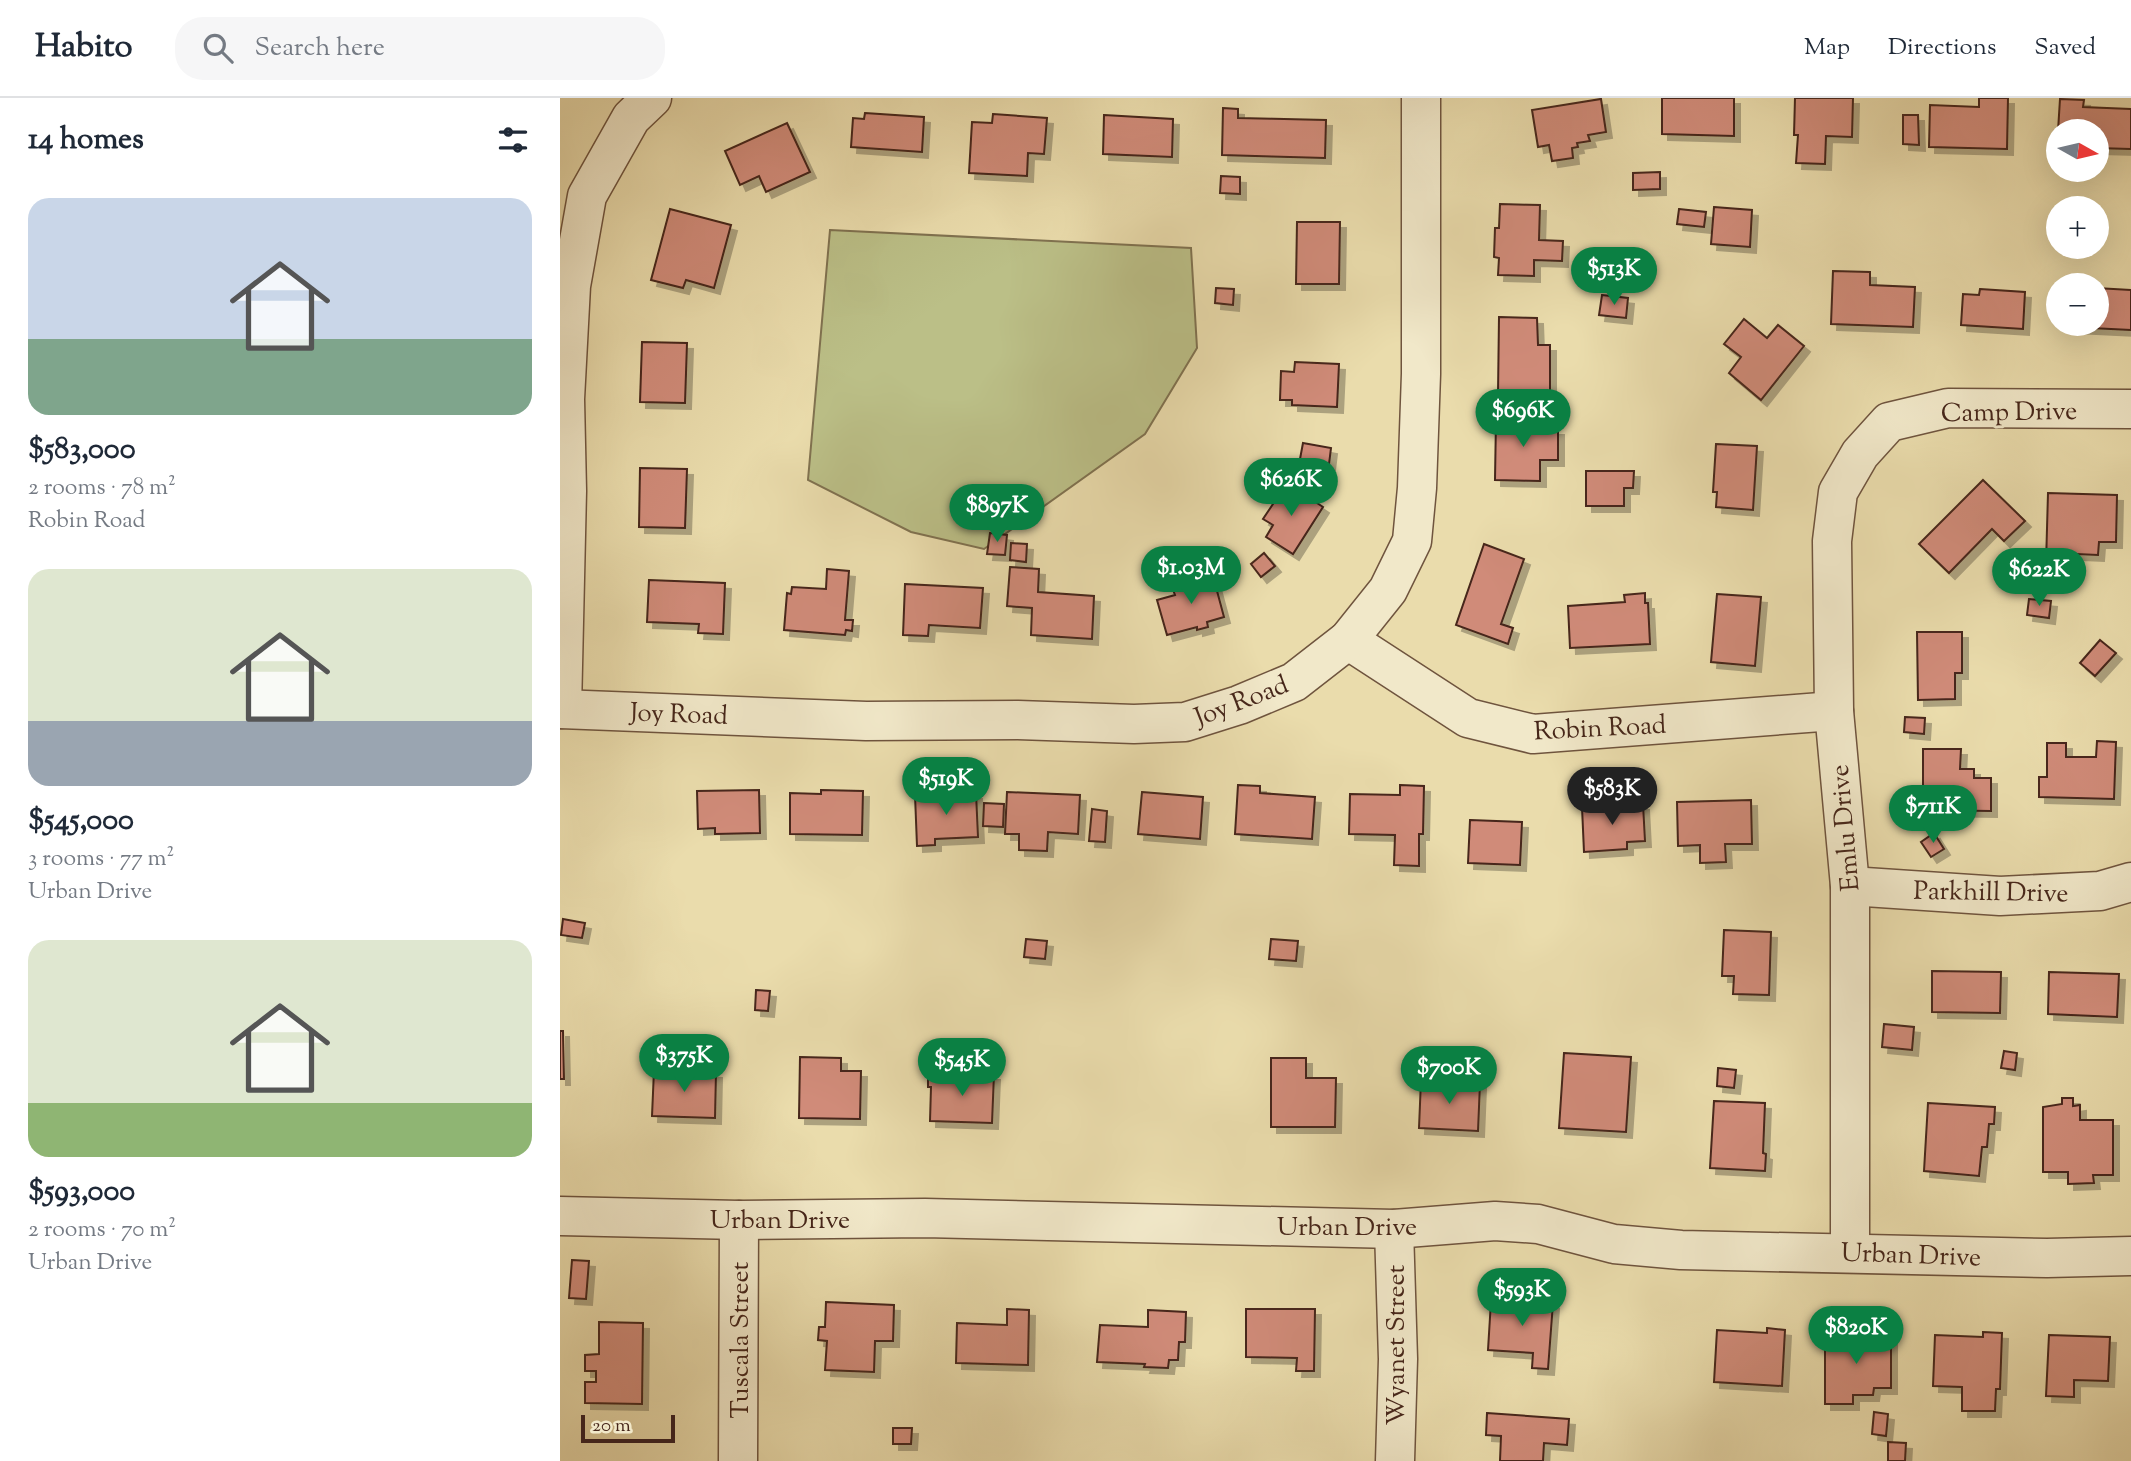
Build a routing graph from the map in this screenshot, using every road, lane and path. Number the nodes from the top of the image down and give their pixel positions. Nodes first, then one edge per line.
1 (652, 98) edge
2 (1421, 98) edge
3 (574, 189) edge
4 (2131, 409) edge
5 (1889, 422) joint
6 (1348, 640) junction
7 (561, 709) edge
8 (1834, 711) junction
9 (2131, 882) edge
10 (1850, 886) junction
11 (560, 1216) edge
12 (739, 1220) junction
13 (1395, 1228) junction
14 (1850, 1252) junction
15 (2131, 1256) edge
16 (738, 1461) edge
17 (1395, 1461) edge

1 - 3 street
2 - 6 street, Joy Road
3 - 7 street
4 - 5 street, Camp Drive
5 - 8 street, Emlu Drive
6 - 7 street, Joy Road
6 - 8 street, Robin Road
8 - 10 street, Emlu Drive
9 - 10 street, Parkhill Drive
10 - 14 street, Emlu Drive
11 - 12 street, Urban Drive
12 - 13 street, Urban Drive
12 - 16 street, Tuscala Street
13 - 14 street, Urban Drive
13 - 17 street, Wyanet Street
14 - 15 street, Urban Drive

